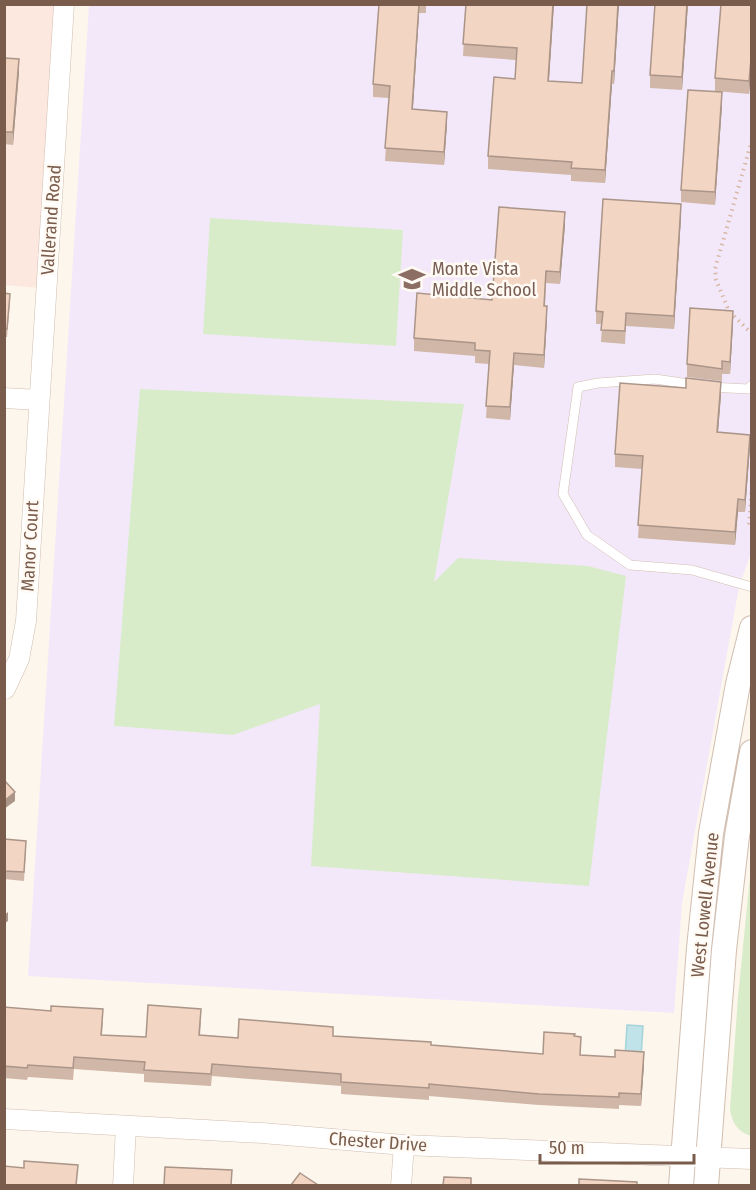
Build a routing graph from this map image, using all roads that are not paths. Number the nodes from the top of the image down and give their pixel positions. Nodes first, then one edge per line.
1 (64, 4) edge
2 (752, 385) edge
3 (4, 398) edge
4 (39, 400) junction
5 (752, 587) edge
6 (752, 628) edge
7 (5, 688) edge
8 (752, 752) edge
9 (4, 1119) edge
10 (126, 1126) junction
11 (404, 1145) junction
12 (683, 1157) junction
13 (708, 1157) junction
14 (752, 1160) edge
15 (123, 1185) edge
16 (401, 1185) edge
17 (681, 1185) edge
18 (706, 1185) edge

1 - 4 street, Vallerand Road
2 - 5 lane
3 - 4 street
4 - 7 street, Manor Court
6 - 12 street, West Lowell Avenue
8 - 13 street, West Lowell Avenue
9 - 10 street, Chester Drive
10 - 11 street, Chester Drive
10 - 15 street
11 - 12 street, Chester Drive
11 - 16 street
12 - 13 street, Chester Drive
12 - 17 street, West Lowell Avenue
13 - 14 street, Chester Drive
13 - 18 street, West Lowell Avenue

